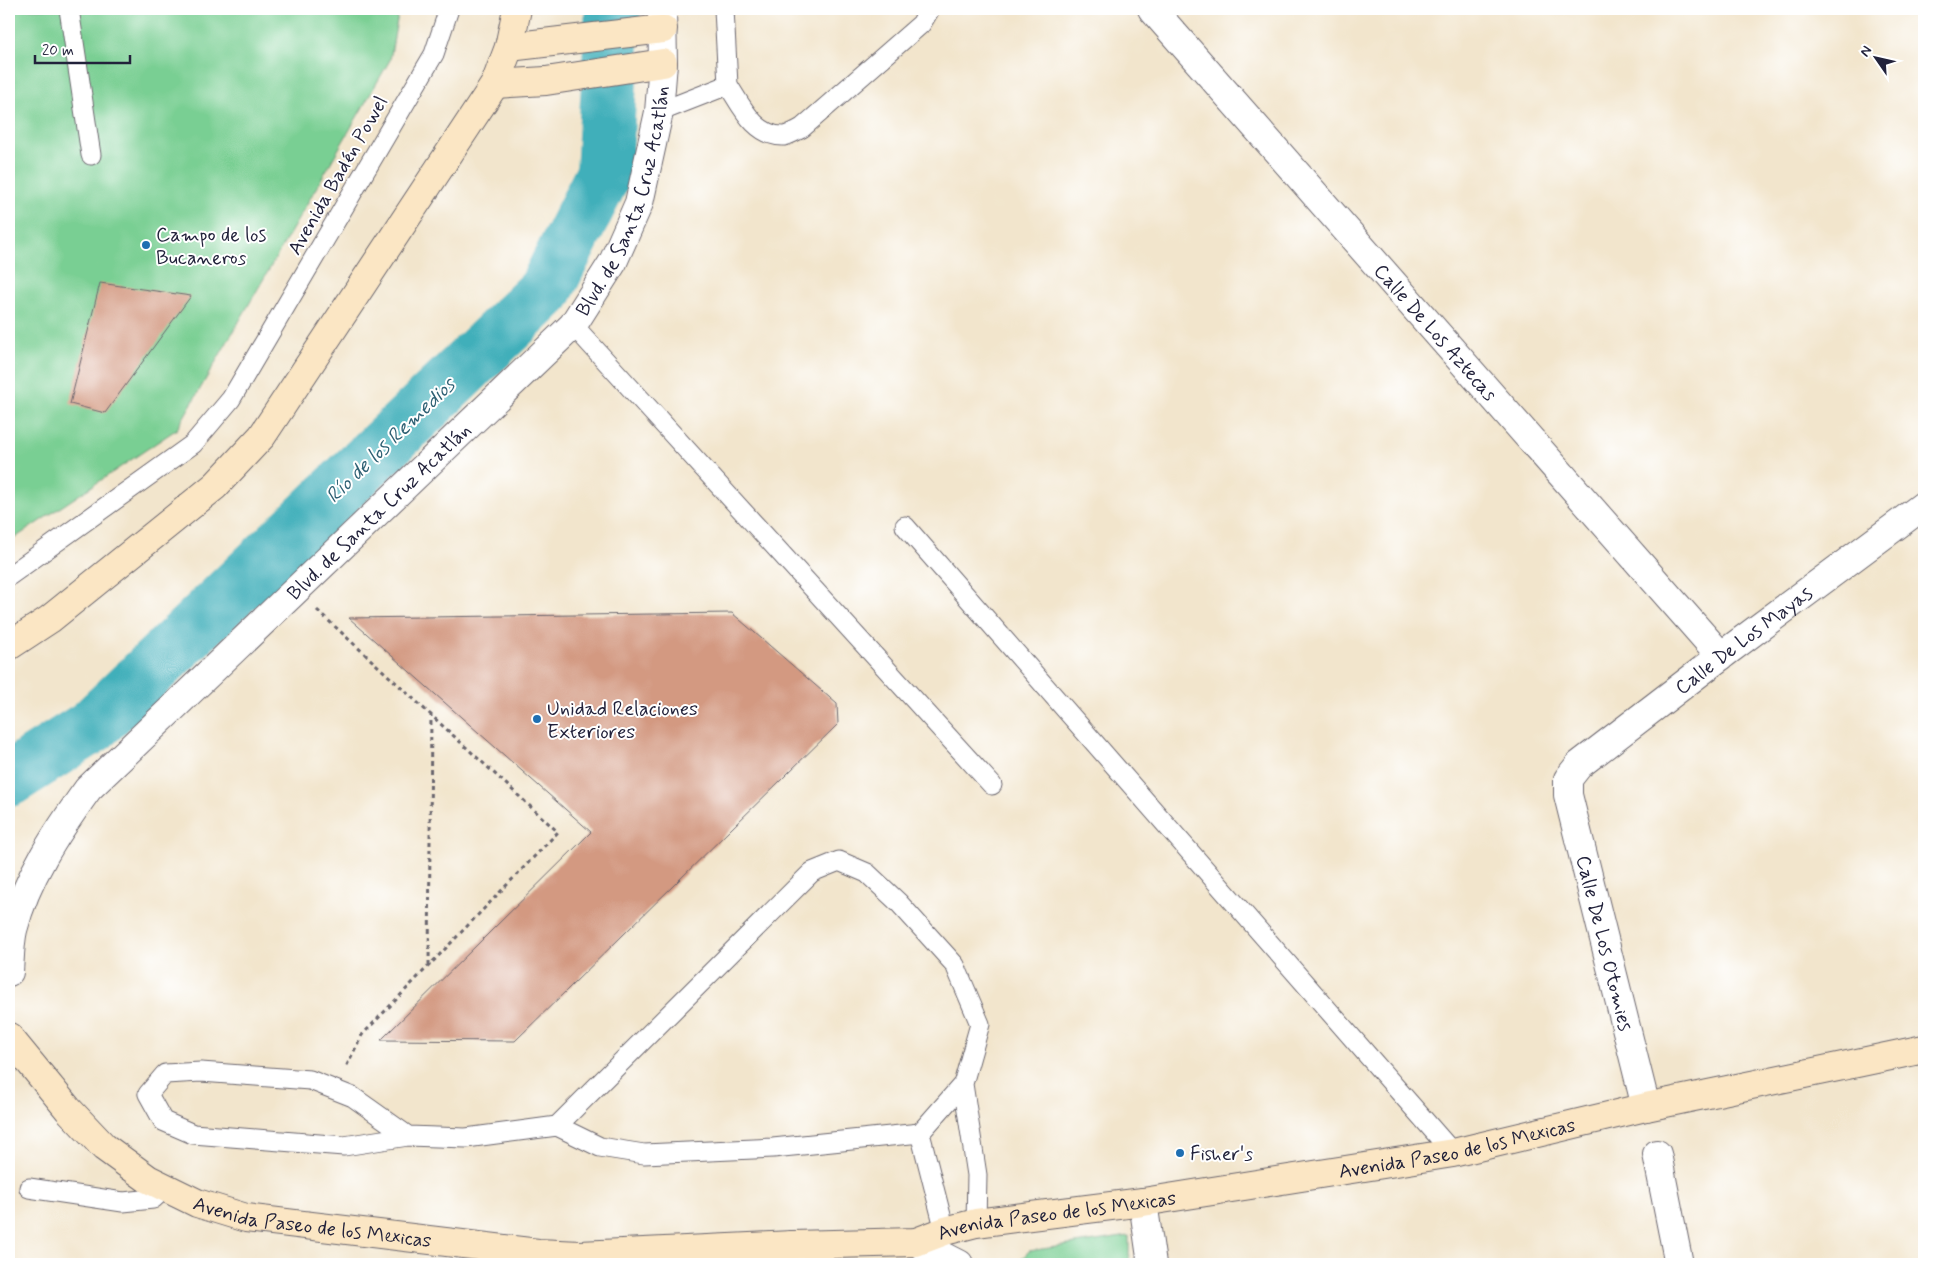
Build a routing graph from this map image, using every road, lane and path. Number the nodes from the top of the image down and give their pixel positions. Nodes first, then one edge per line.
1 (69, 9) edge
2 (449, 9) edge
3 (517, 9) edge
4 (724, 9) edge
5 (930, 9) edge
6 (1152, 9) edge
7 (657, 23) edge
8 (509, 47) junction
9 (651, 65) junction
10 (495, 84) junction
11 (728, 85) junction
12 (659, 112) junction
13 (91, 155) dead end
14 (573, 325) junction
15 (1924, 505) edge
16 (905, 526) dead end
17 (9, 576) edge
18 (295, 590) junction
19 (9, 646) edge
20 (1721, 656) junction
21 (430, 713) junction
22 (1568, 779) joint
23 (992, 785) dead end
24 (429, 965) junction
25 (9, 972) edge
26 (9, 1037) edge
27 (1924, 1049) edge
28 (962, 1084) junction
29 (335, 1090) junction
30 (1646, 1107) junction
31 (557, 1126) junction
32 (920, 1133) junction
33 (408, 1136) junction
34 (1453, 1153) junction
35 (1657, 1154) dead end
36 (29, 1188) dead end
37 (165, 1188) junction
38 (1143, 1202) junction
39 (976, 1223) junction
40 (945, 1231) junction
41 (916, 1242) junction
42 (791, 1254) edge
43 (959, 1264) edge
44 (1152, 1264) edge
45 (1679, 1264) edge

1 - 13 lane
2 - 17 lane, Avenida Badén Powel
3 - 8 main road
4 - 11 lane
5 - 11 lane
6 - 20 street, Calle De Los Aztecas
7 - 8 main road
7 - 9 street, Blvd. de Santa Cruz Acatlán
8 - 10 main road
9 - 10 main road
9 - 12 street, Blvd. de Santa Cruz Acatlán
10 - 19 main road
11 - 12 lane
12 - 14 street, Blvd. de Santa Cruz Acatlán
14 - 18 street, Blvd. de Santa Cruz Acatlán
14 - 23 lane
15 - 20 street, Calle De Los Mayas
16 - 34 lane
18 - 21 path
18 - 25 street, Blvd. de Santa Cruz Acatlán
20 - 22 street, Calle De Los Mayas
21 - 24 path
21 - 24 path
22 - 30 street, Calle De Los Otomies
24 - 29 path
26 - 37 main road, Avenida Paseo de los Mexicas
27 - 30 main road, Avenida Paseo de los Mexicas
28 - 31 lane
28 - 32 lane
28 - 39 lane
29 - 33 lane
29 - 33 lane
30 - 34 main road, Avenida Paseo de los Mexicas
31 - 32 lane
31 - 33 lane
32 - 40 lane
34 - 38 main road, Avenida Paseo de los Mexicas
35 - 45 street
36 - 37 lane
37 - 42 main road, Avenida Paseo de los Mexicas
38 - 39 main road, Avenida Paseo de los Mexicas
38 - 44 street
39 - 40 main road, Avenida Paseo de los Mexicas
40 - 41 main road, Avenida Paseo de los Mexicas
41 - 42 main road, Avenida Paseo de los Mexicas
41 - 43 street

